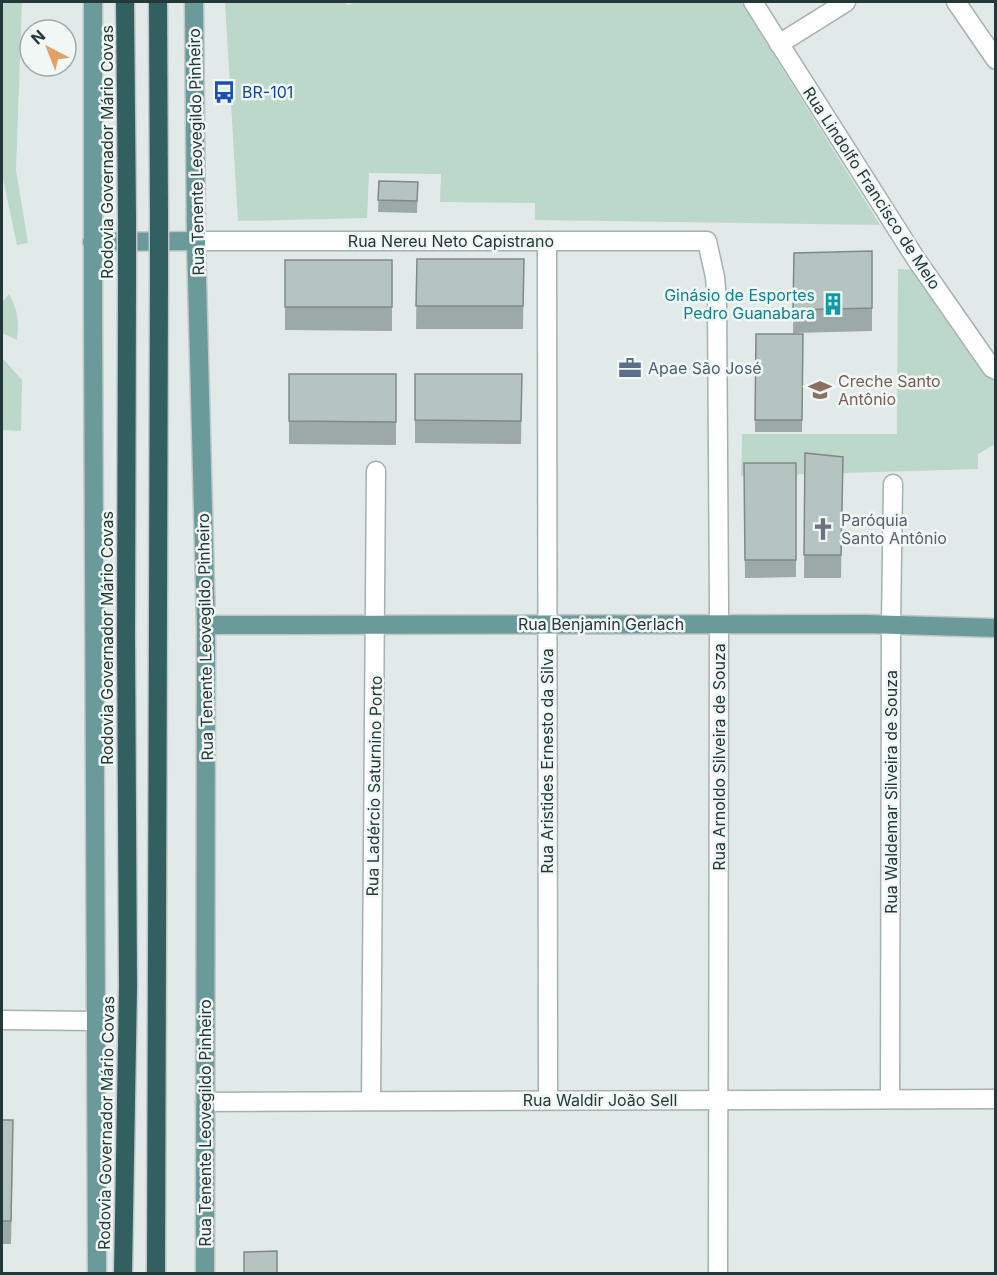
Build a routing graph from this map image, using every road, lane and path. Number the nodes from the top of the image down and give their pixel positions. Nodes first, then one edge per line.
1 (93, 2) edge
2 (125, 2) edge
3 (158, 2) edge
4 (194, 2) edge
5 (753, 2) edge
6 (846, 2) edge
7 (956, 2) edge
8 (779, 44) junction
9 (996, 60) edge
10 (196, 241) junction
11 (547, 241) junction
12 (707, 241) joint
13 (92, 242) junction
14 (996, 370) edge
15 (376, 471) dead end
16 (893, 484) dead end
17 (206, 624) junction
18 (375, 624) junction
19 (547, 624) junction
20 (719, 624) junction
21 (891, 625) junction
22 (996, 628) edge
23 (2, 1020) edge
24 (96, 1021) junction
25 (890, 1099) junction
26 (996, 1099) edge
27 (548, 1100) junction
28 (718, 1100) junction
29 (371, 1101) junction
30 (205, 1102) junction
31 (97, 1274) edge
32 (123, 1274) edge
33 (156, 1274) edge
34 (205, 1274) edge
35 (718, 1274) edge

1 - 13 main road
2 - 32 highway, Rodovia Governador Mário Covas, bridge
3 - 33 highway, bridge
4 - 10 main road, Rua Tenente Leovegildo Pinheiro
5 - 8 street, Rua Lindolfo Francisco de Melo
6 - 8 street
7 - 9 street
8 - 14 street, Rua Lindolfo Francisco de Melo
10 - 11 street, Rua Nereu Neto Capistrano
10 - 13 main road
10 - 17 main road, Rua Tenente Leovegildo Pinheiro
11 - 12 street, Rua Nereu Neto Capistrano
11 - 19 street, Rua Aristides Ernesto da Silva
12 - 20 street, Rua Arnoldo Silveira de Souza
13 - 24 main road
15 - 18 street, Rua Ladércio Saturnino Porto
16 - 21 street, Rua Waldemar Silveira de Souza
17 - 18 main road, Rua Benjamin Gerlach
17 - 30 main road, Rua Tenente Leovegildo Pinheiro
18 - 19 main road, Rua Benjamin Gerlach
18 - 29 street, Rua Ladércio Saturnino Porto
19 - 20 main road, Rua Benjamin Gerlach
19 - 27 street, Rua Aristides Ernesto da Silva
20 - 21 main road, Rua Benjamin Gerlach
20 - 28 street, Rua Arnoldo Silveira de Souza
21 - 22 main road, Rua Benjamin Gerlach
21 - 25 street, Rua Waldemar Silveira de Souza
23 - 24 street
24 - 31 main road
25 - 26 street, Rua Waldir João Sell
25 - 28 street, Rua Waldir João Sell
27 - 28 street, Rua Waldir João Sell
27 - 29 street, Rua Waldir João Sell
28 - 35 street, Rua Arnoldo Silveira de Souza
29 - 30 street, Rua Waldir João Sell
30 - 34 main road, Rua Tenente Leovegildo Pinheiro

